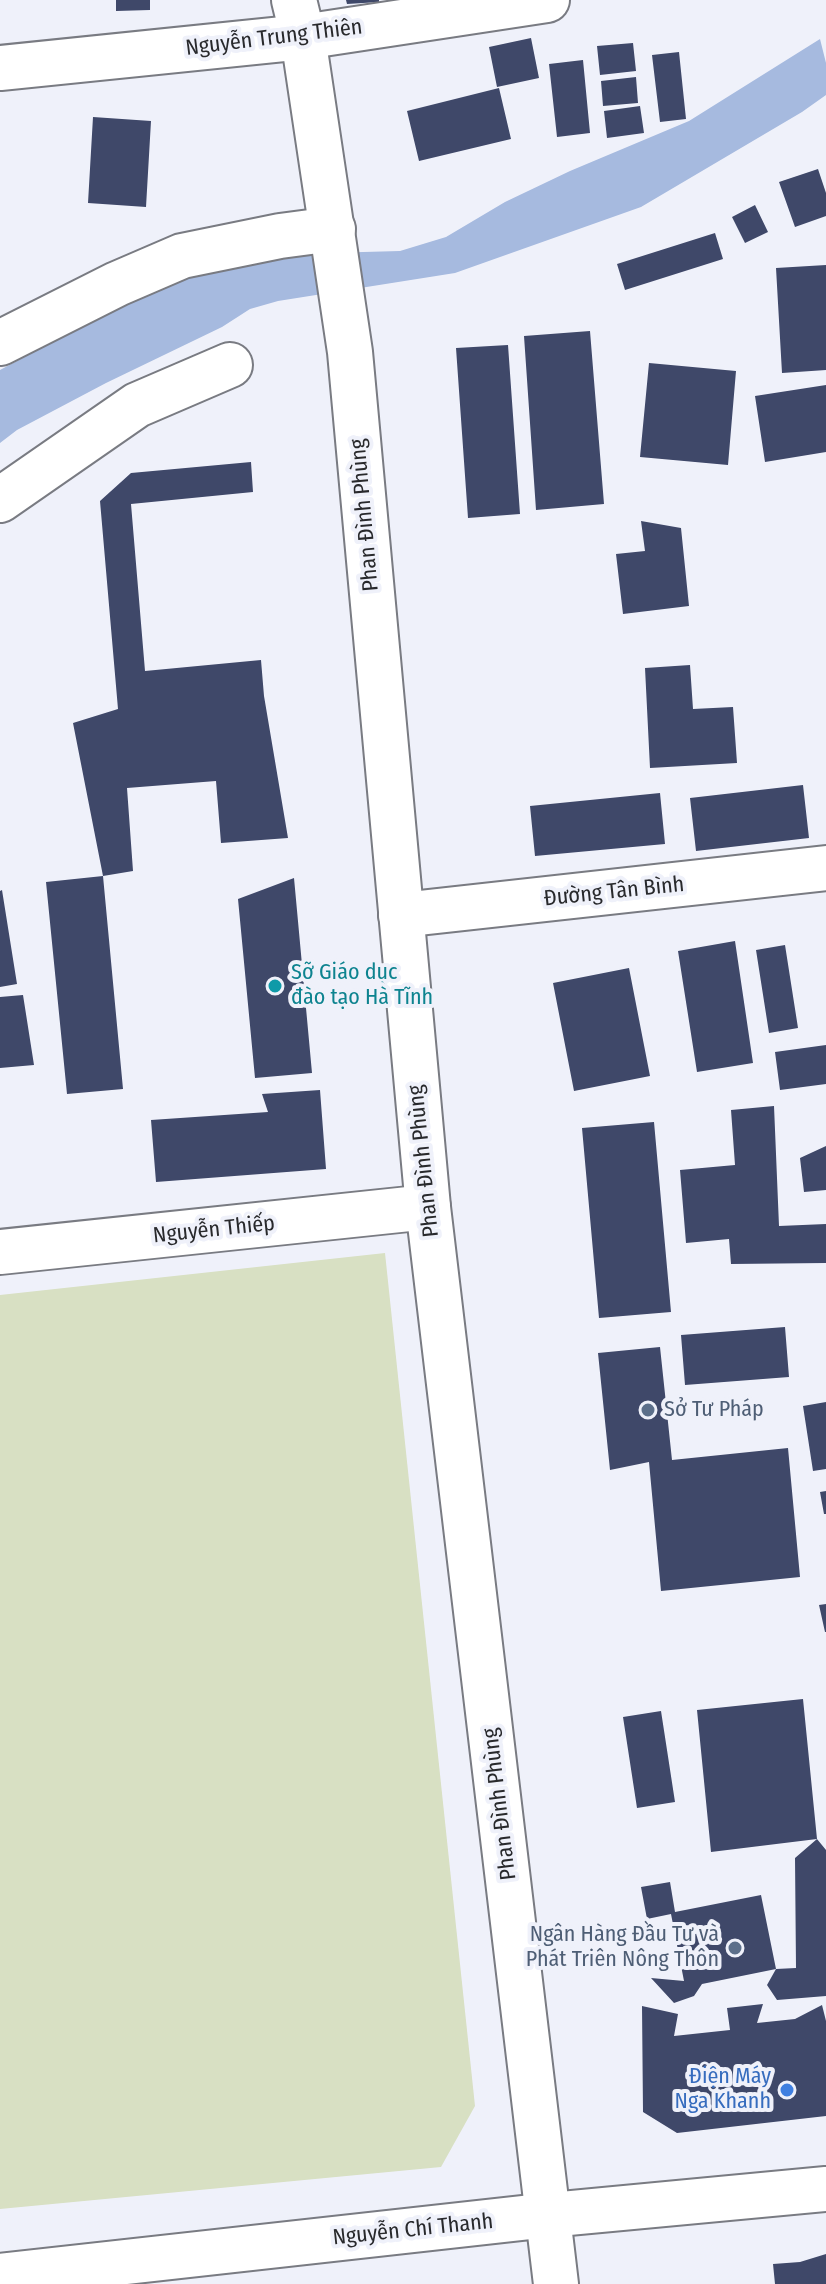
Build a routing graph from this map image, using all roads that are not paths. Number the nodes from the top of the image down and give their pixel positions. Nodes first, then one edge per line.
1 (547, 0) edge
2 (299, 18) edge
3 (0, 68) edge
4 (334, 236) junction
5 (0, 343) edge
6 (230, 365) dead end
7 (0, 500) edge
8 (826, 868) edge
9 (401, 915) junction
10 (428, 1207) junction
11 (0, 1252) edge
12 (826, 2189) edge
13 (549, 2215) junction
14 (0, 2276) edge
15 (556, 2284) edge

1 - 2 main road, Nguyễn Trung Thiên
2 - 3 main road, Nguyễn Trung Thiên
2 - 4 main road, Phan Đình Phùng
4 - 5 main road
4 - 9 main road, Phan Đình Phùng
6 - 7 main road
8 - 9 main road, Đường Tân Bình
9 - 10 main road, Phan Đình Phùng
10 - 11 main road, Nguyễn Thiếp
10 - 13 main road, Phan Đình Phùng
12 - 13 main road, Nguyễn Chí Thanh
13 - 14 main road, Nguyễn Chí Thanh
13 - 15 main road, Phan Đình Phùng

